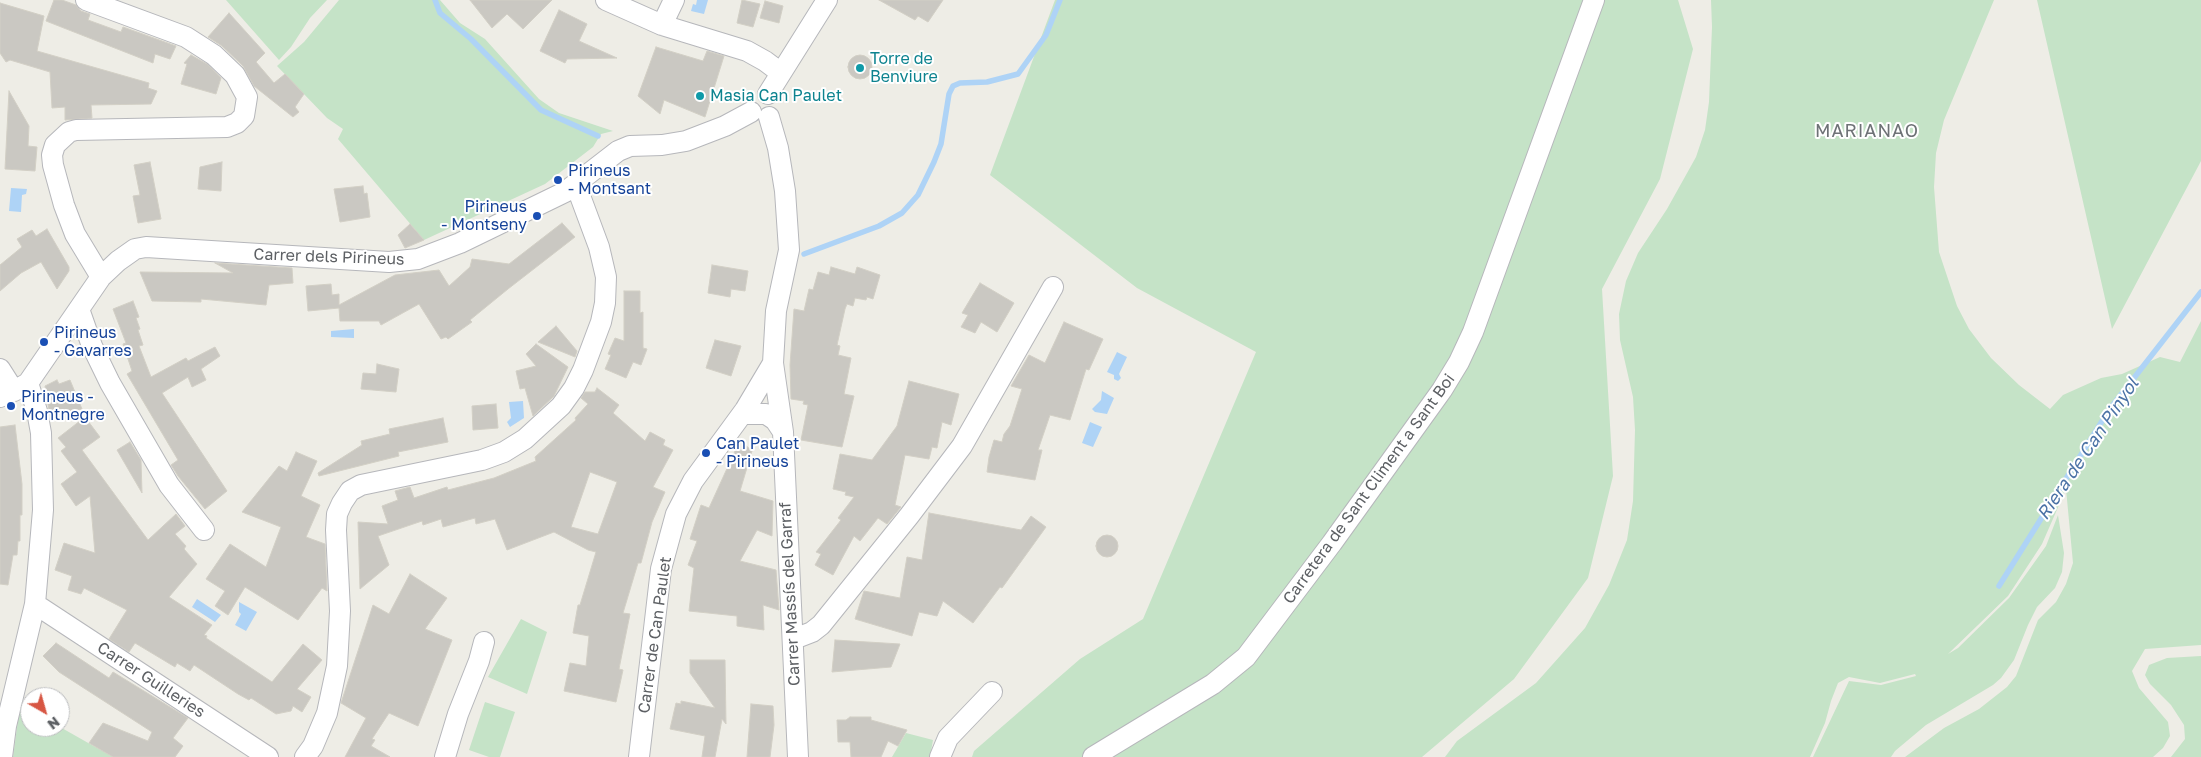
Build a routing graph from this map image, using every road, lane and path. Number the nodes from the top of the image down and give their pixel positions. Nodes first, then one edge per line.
1 (86, 0) edge
2 (606, 0) edge
3 (674, 0) edge
4 (827, 0) edge
5 (1594, 0) edge
6 (662, 25) junction
7 (781, 73) junction
8 (760, 115) junction
9 (576, 185) junction
10 (101, 277) junction
11 (1053, 287) dead end
12 (79, 309) junction
13 (773, 363) junction
14 (0, 369) edge
15 (14, 390) edge
16 (779, 407) joint
17 (742, 414) junction
18 (783, 432) junction
19 (204, 530) dead end
20 (35, 604) junction
21 (794, 639) junction
22 (484, 642) dead end
23 (992, 692) dead end
24 (2, 757) edge
25 (268, 757) edge
26 (305, 757) edge
27 (445, 757) edge
28 (639, 757) edge
29 (798, 757) edge
30 (940, 757) edge
31 (1093, 757) edge

1 - 10 street
2 - 6 street
3 - 6 street
4 - 7 street
5 - 31 street, Carretera de Sant Climent a Sant Boi
6 - 7 street
7 - 8 street, Carrer de Can Paulet
8 - 9 street, Carrer dels Pirineus
8 - 13 street, Carrer de Can Paulet
9 - 10 street, Carrer dels Pirineus
9 - 26 street
10 - 12 street, Carrer dels Pirineus
11 - 21 street
12 - 15 street, Carrer dels Pirineus
12 - 19 street
13 - 16 street, Carrer de Can Paulet
13 - 17 street, Carrer de Can Paulet
14 - 15 street
15 - 20 street
16 - 18 street, Carrer Massís del Garraf
17 - 18 street
17 - 28 street, Carrer de Can Paulet
18 - 21 street, Carrer Massís del Garraf
20 - 24 street
20 - 25 street, Carrer Guilleries
21 - 29 street, Carrer Massís del Garraf
22 - 27 street
23 - 30 street

